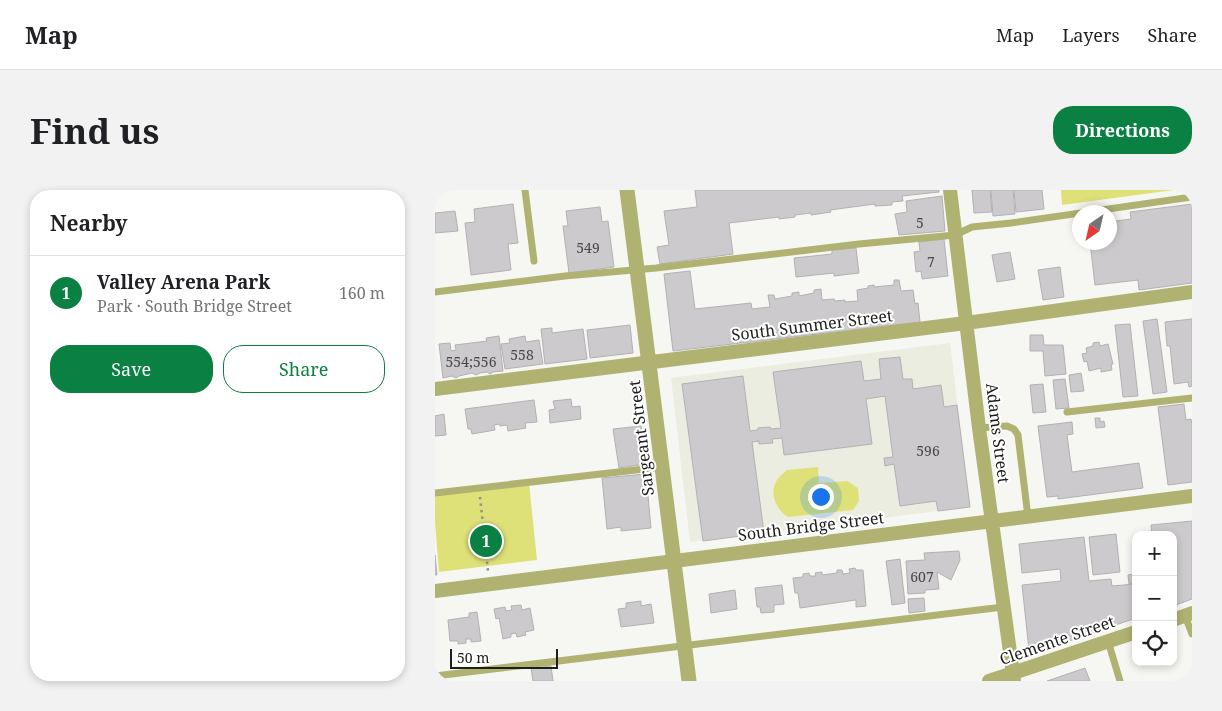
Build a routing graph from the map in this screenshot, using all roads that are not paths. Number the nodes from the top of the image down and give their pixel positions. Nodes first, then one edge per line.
1 (525, 190) edge
2 (627, 190) edge
3 (950, 190) edge
4 (1192, 197) edge
5 (955, 234) junction
6 (534, 261) dead end
7 (638, 270) junction
8 (435, 292) edge
9 (1192, 292) edge
10 (966, 323) junction
11 (650, 362) junction
12 (435, 389) edge
13 (1192, 398) edge
14 (1067, 412) dead end
15 (979, 428) junction
16 (662, 467) junction
17 (435, 493) edge
18 (1192, 496) edge
19 (1028, 517) junction
20 (992, 522) junction
21 (674, 561) junction
22 (435, 591) edge
23 (1003, 606) junction
24 (1183, 616) edge
25 (1132, 633) edge
26 (1192, 634) edge
27 (1107, 642) junction
28 (685, 646) junction
29 (435, 676) edge
30 (1013, 677) edge
31 (689, 681) edge
32 (989, 681) edge
33 (1119, 681) edge

1 - 6 lane
2 - 7 street, Sargeant Street
3 - 5 street, Adams Street
4 - 5 lane
5 - 7 lane
5 - 10 street, Adams Street
7 - 8 lane
7 - 11 street, Sargeant Street
9 - 10 street, South Summer Street
10 - 11 street, South Summer Street
10 - 15 street, Adams Street
11 - 12 street, South Summer Street
11 - 16 street, Sargeant Street
13 - 14 lane
15 - 19 lane
15 - 20 street, Adams Street
16 - 17 lane
16 - 21 street, Sargeant Street
18 - 19 street, South Bridge Street
19 - 20 street, South Bridge Street
20 - 21 street, South Bridge Street
20 - 23 street, Adams Street
21 - 22 street, South Bridge Street
21 - 28 street, Sargeant Street
23 - 28 lane
23 - 30 street, Adams Street
24 - 26 lane
25 - 27 street, Clemente Street
27 - 30 street, Clemente Street
27 - 33 lane
28 - 29 lane
28 - 31 street, Sargeant Street
30 - 32 street, Clemente Street

